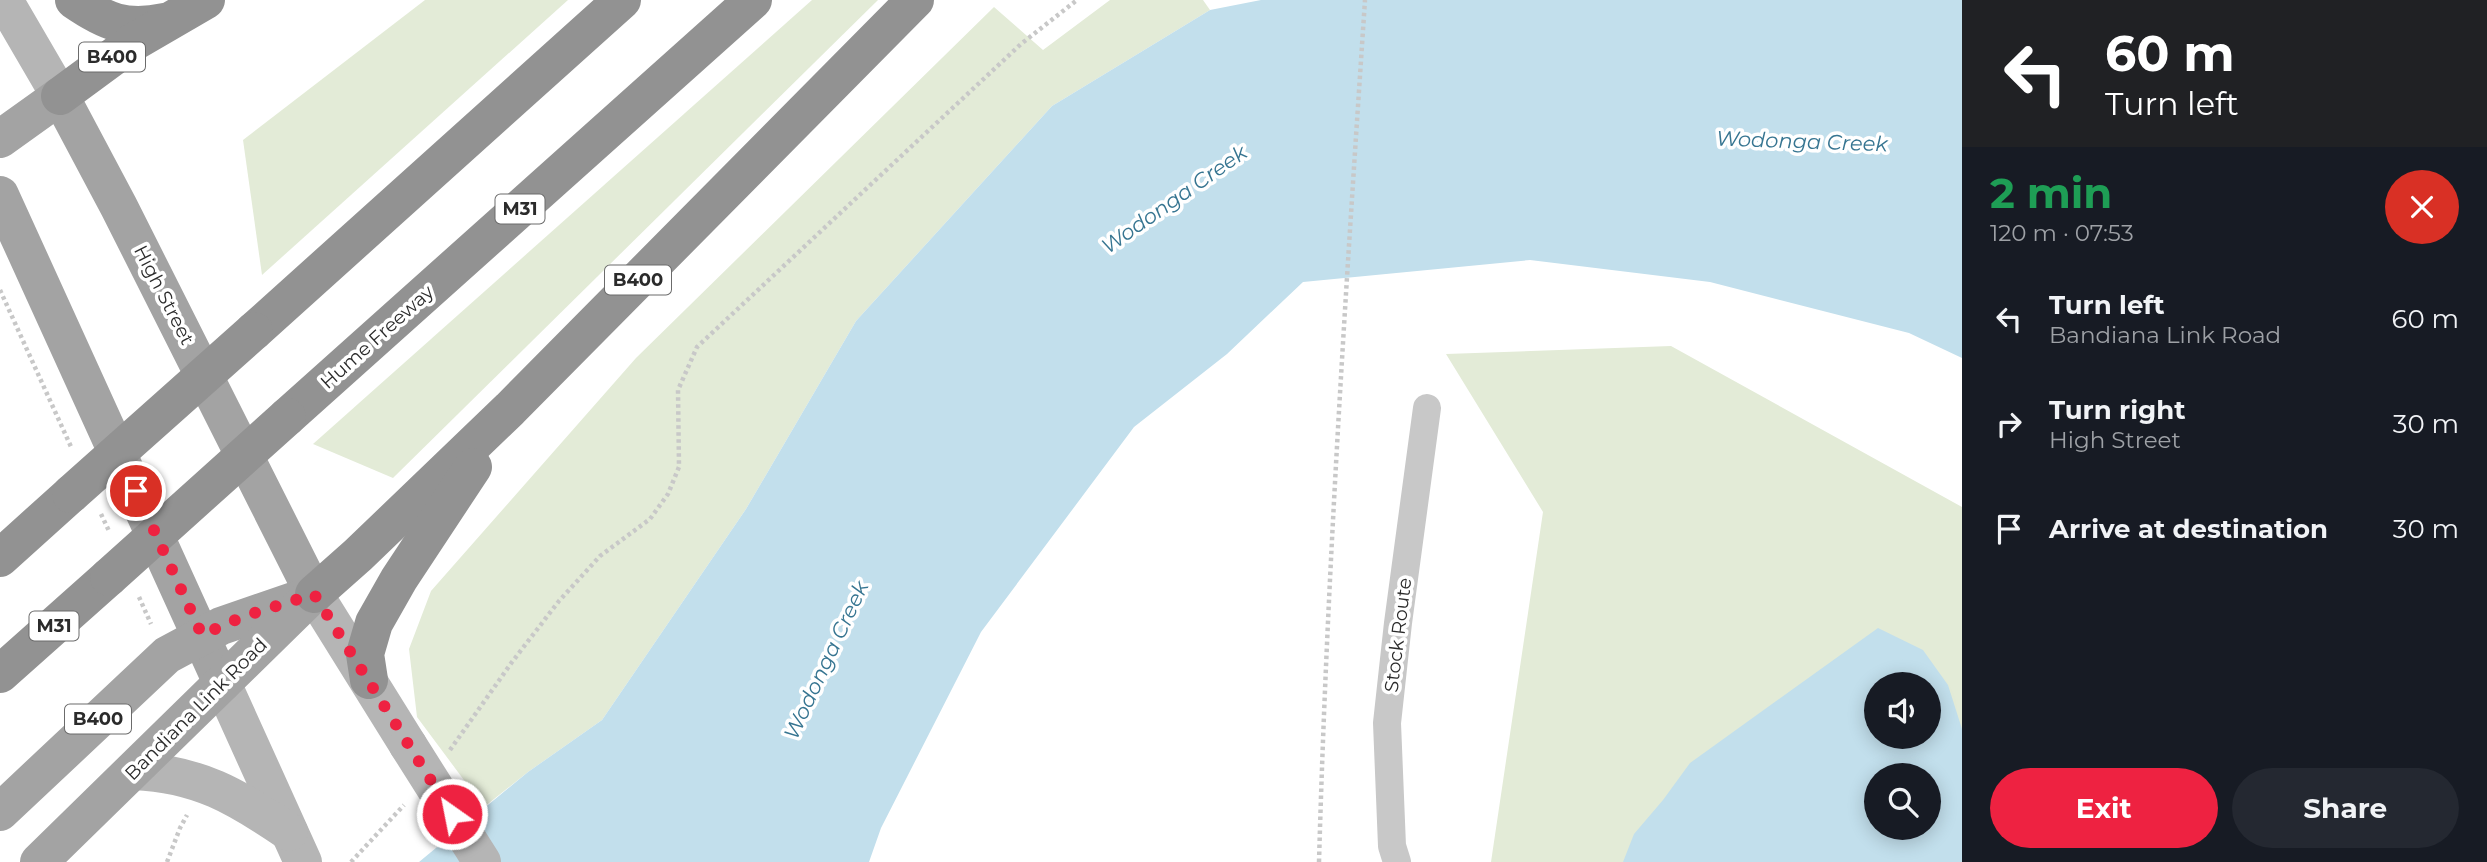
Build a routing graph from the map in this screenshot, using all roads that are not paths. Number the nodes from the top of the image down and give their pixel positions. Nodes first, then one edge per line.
1 (4, 0) edge
2 (74, 0) edge
3 (206, 0) edge
4 (622, 0) edge
5 (753, 0) edge
6 (915, 0) edge
7 (167, 22) junction
8 (60, 96) junction
9 (0, 139) edge
10 (0, 195) edge
11 (1427, 408) dead end
12 (510, 409) junction
13 (0, 558) edge
14 (314, 594) junction
15 (202, 635) junction
16 (0, 674) edge
17 (369, 680) junction
18 (222, 683) junction
19 (134, 771) junction
20 (0, 812) edge
21 (296, 846) edge
22 (39, 862) edge
23 (482, 862) edge
24 (1396, 862) edge

1 - 8 main road, High Street
2 - 7 highway
3 - 7 highway, B400
4 - 13 highway, bridge
5 - 16 highway, Hume Freeway / M31, bridge
6 - 12 highway, B400
7 - 8 highway, B400
8 - 9 main road, B400
8 - 14 main road, High Street
10 - 15 main road
11 - 24 street, Stock Route
12 - 14 highway, B400
12 - 17 highway
14 - 15 main road, Bandiana Link Road / B400
14 - 17 main road
14 - 18 main road, Bandiana Link Road / B400
15 - 18 main road
15 - 20 main road, Bandiana Link Road / B400
17 - 23 main road, bridge
18 - 19 main road, Bandiana Link Road / B400
18 - 21 main road
19 - 21 main road
19 - 22 main road, Bandiana Link Road / B400

